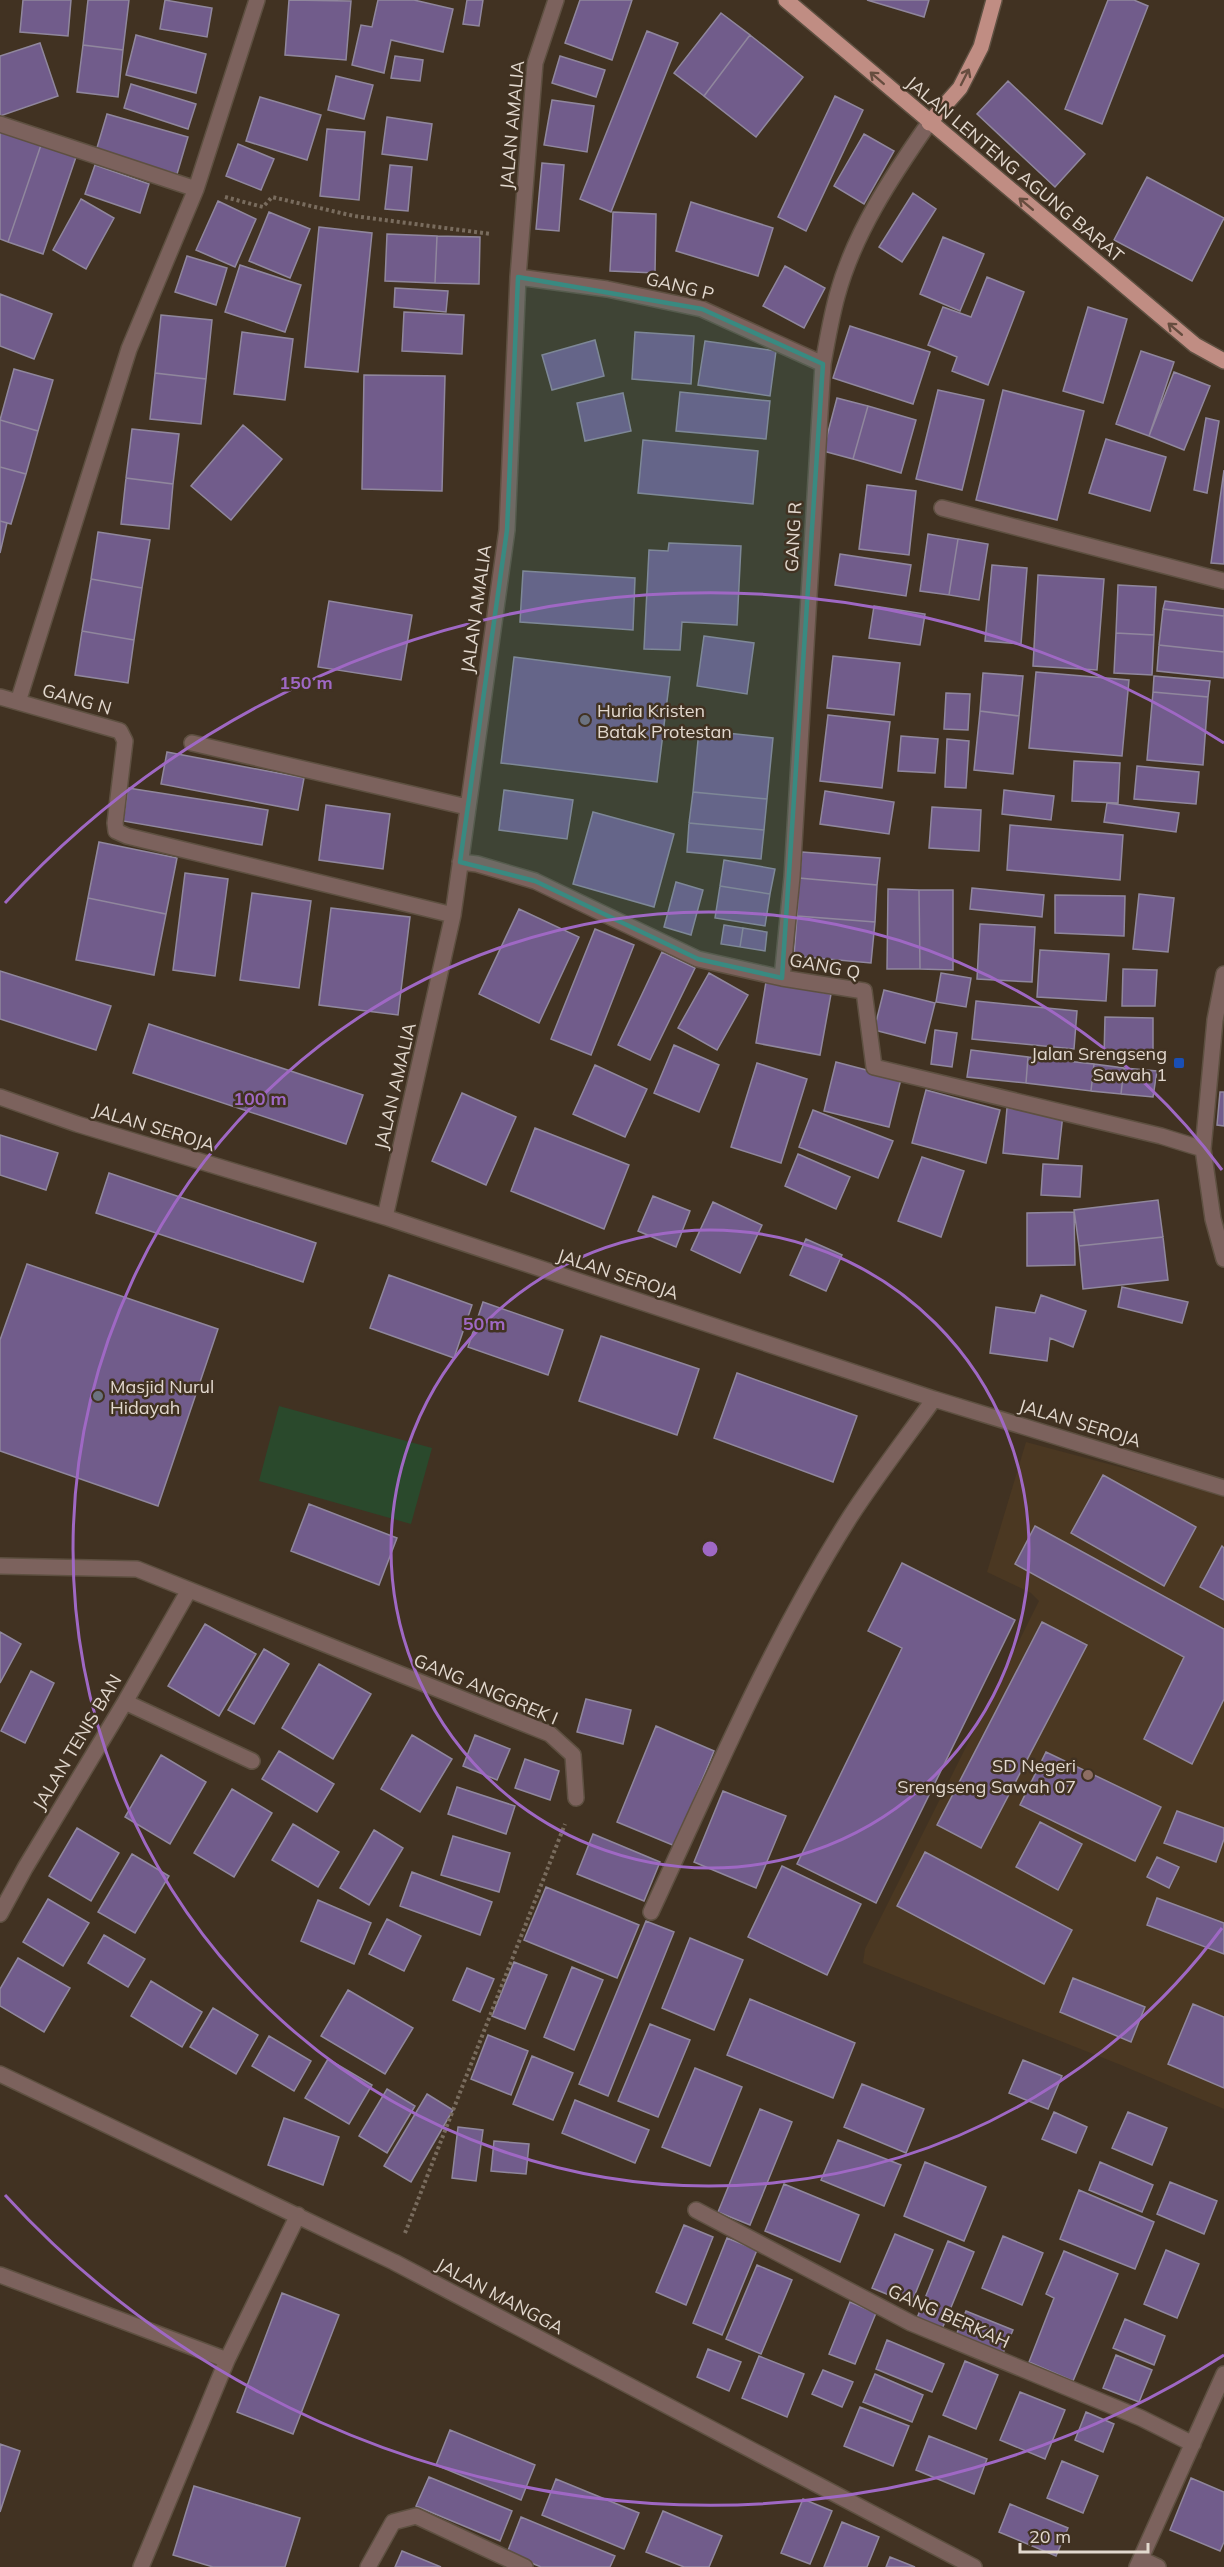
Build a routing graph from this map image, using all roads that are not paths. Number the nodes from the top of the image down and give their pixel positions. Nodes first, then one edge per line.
1 (257, 0) edge
2 (556, 0) edge
3 (786, 0) edge
4 (994, 0) edge
5 (929, 123) junction
6 (0, 124) edge
7 (196, 189) junction
8 (518, 276) junction
9 (1224, 361) edge
10 (823, 364) junction
11 (942, 508) dead end
12 (1224, 581) edge
13 (0, 697) edge
14 (18, 702) junction
15 (192, 743) dead end
16 (467, 807) junction
17 (460, 862) junction
18 (453, 915) junction
19 (1224, 974) edge
20 (782, 978) junction
21 (1219, 1021) edge
22 (0, 1097) edge
23 (1203, 1149) junction
24 (385, 1217) junction
25 (1224, 1259) edge
26 (934, 1399) junction
27 (1224, 1488) edge
28 (0, 1566) edge
29 (189, 1590) junction
30 (125, 1702) junction
31 (252, 1761) dead end
32 (576, 1798) road end
33 (651, 1912) dead end
34 (0, 1914) edge
35 (0, 2074) edge
36 (696, 2210) dead end
37 (298, 2215) junction
38 (0, 2275) edge
39 (227, 2360) junction
40 (1224, 2374) edge
41 (1193, 2444) junction
42 (1139, 2563) edge
43 (141, 2567) edge
44 (368, 2567) edge
45 (525, 2567) edge
46 (974, 2567) edge
47 (1158, 2567) edge

1 - 7 street
2 - 8 street, JALAN AMALIA
5 -> 3 main road, JALAN LENTENG AGUNG BARAT
5 -> 4 main road
9 -> 5 main road, JALAN LENTENG AGUNG BARAT
5 - 10 street, GANG R
6 - 7 street
7 - 14 street
8 - 10 street, GANG P
8 - 16 street, JALAN AMALIA
10 - 20 street, GANG R
11 - 12 street
13 - 14 street, GANG N
14 - 18 street, GANG N
15 - 16 street
16 - 17 street, JALAN AMALIA
17 - 18 street, JALAN AMALIA
17 - 20 street, GANG Q
18 - 24 street, JALAN AMALIA
19 - 21 street
20 - 23 street, GANG Q
21 - 23 street
22 - 24 street, JALAN SEROJA
23 - 25 street
24 - 26 street, JALAN SEROJA
26 - 27 street, JALAN SEROJA
26 - 33 street
28 - 29 street, GANG ANGGREK I
29 - 30 street, JALAN TENIS BAN
29 - 32 street, GANG ANGGREK I
30 - 31 street
30 - 34 street, JALAN TENIS BAN
35 - 37 street, JALAN MANGGA
36 - 41 street, GANG BERKAH
37 - 39 street
37 - 46 street, JALAN MANGGA
38 - 39 street
39 - 43 street
40 - 41 street
41 - 42 street
42 - 47 street
44 - 45 street

